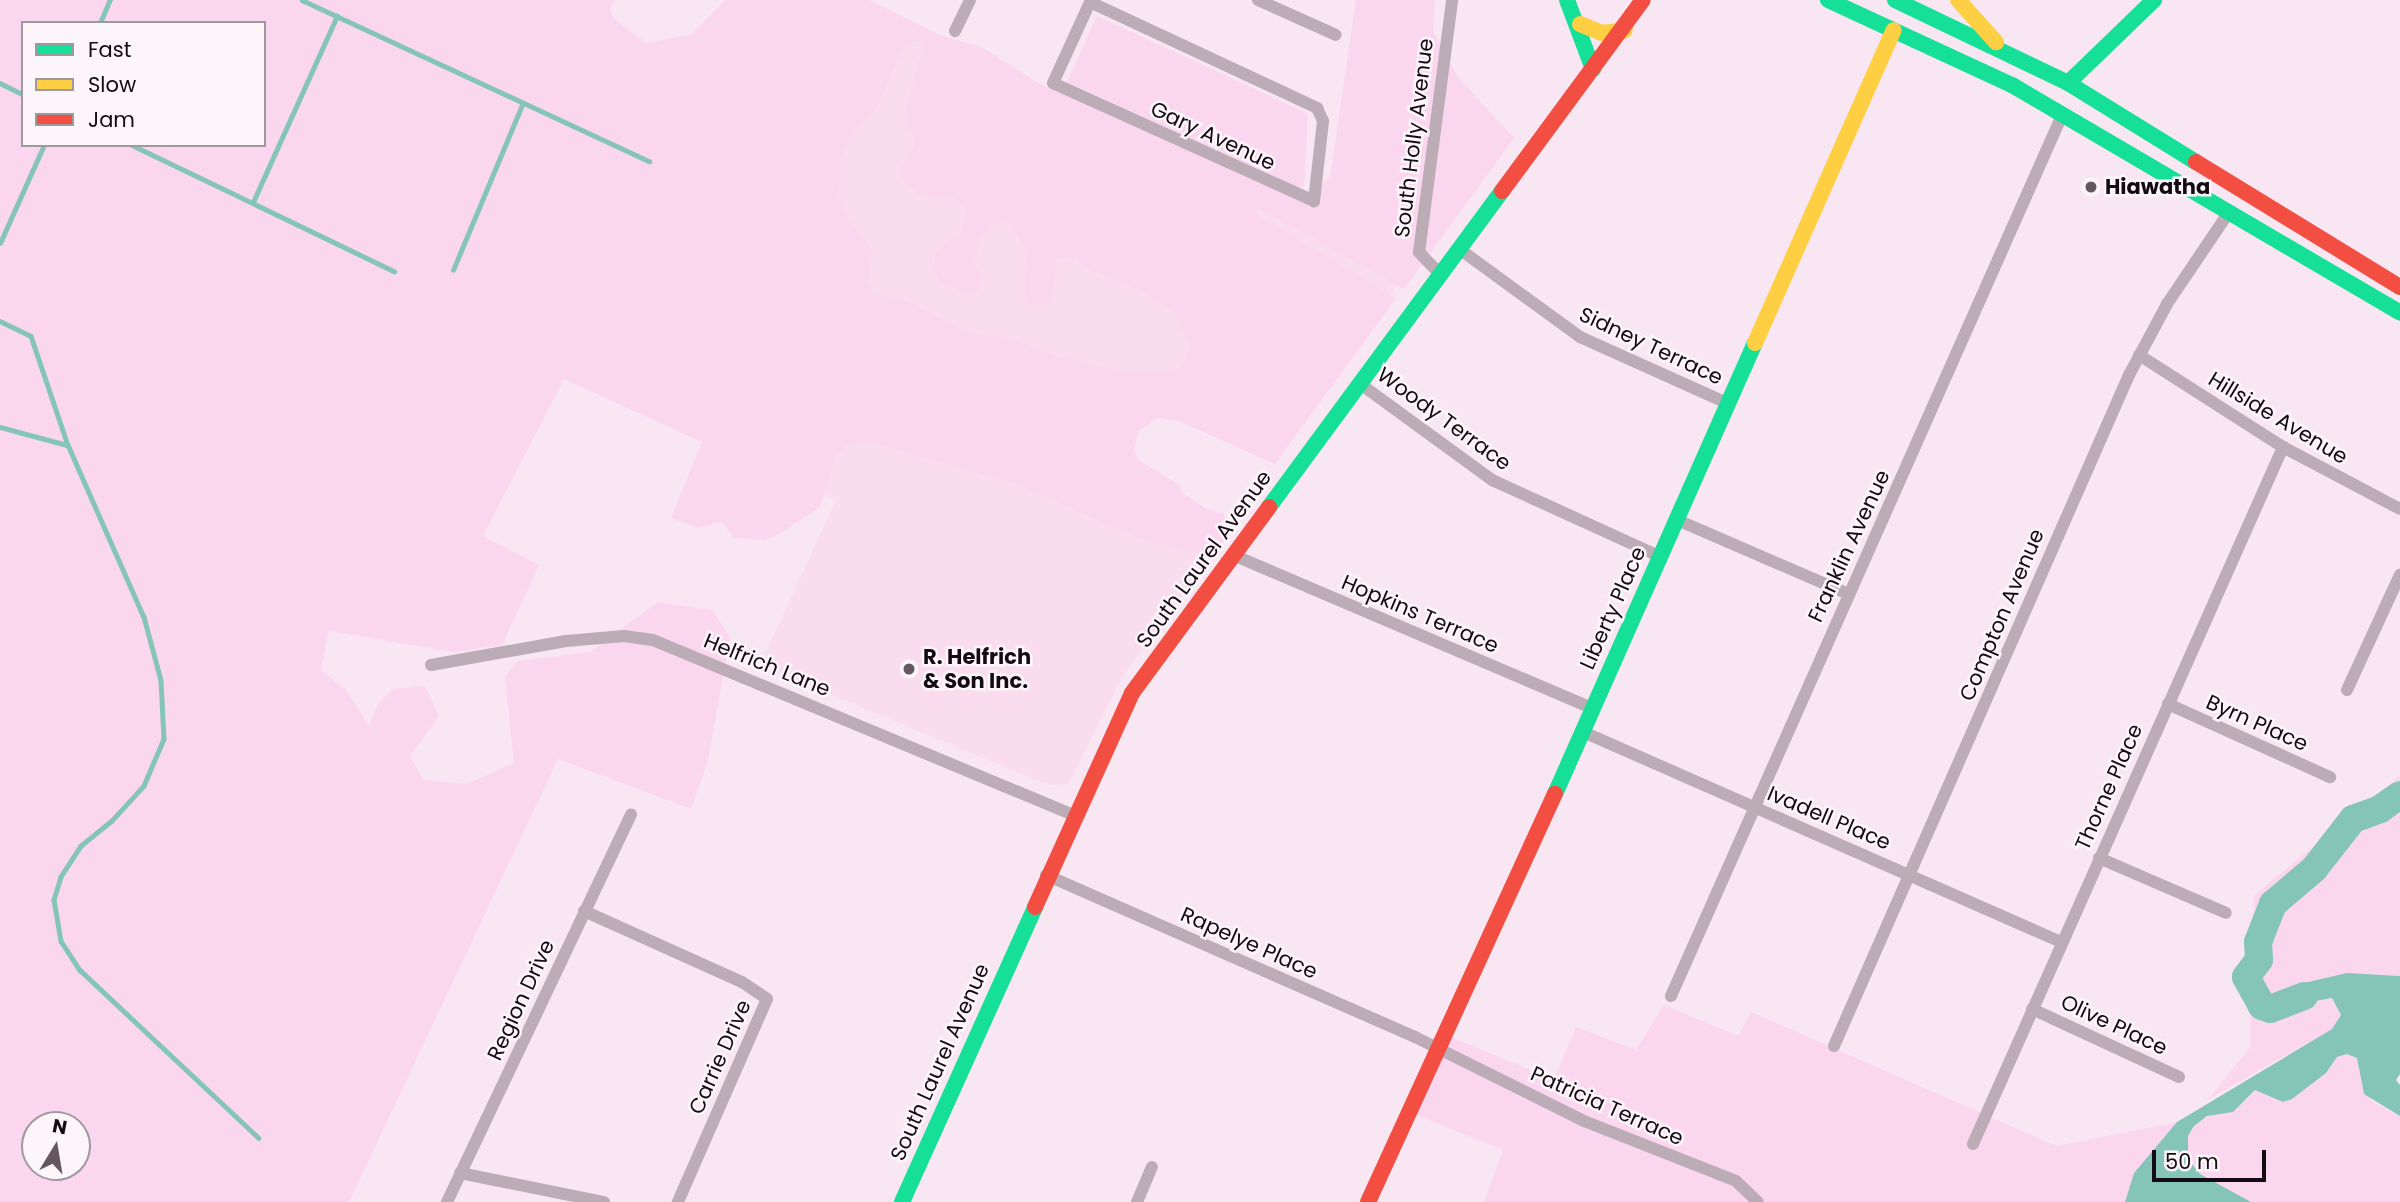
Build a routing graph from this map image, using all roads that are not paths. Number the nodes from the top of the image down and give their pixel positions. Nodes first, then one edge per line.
1 (970, 0) edge
2 (1258, 0) edge
3 (1452, 0) edge
4 (1567, 0) edge
5 (1643, 0) edge
6 (1828, 0) edge
7 (1895, 0) edge
8 (1958, 0) edge
9 (2154, 0) edge
10 (1091, 1) edge
11 (1580, 24) junction
12 (1625, 30) junction
13 (1894, 30) junction
14 (955, 31) dead end
15 (1336, 35) dead end
16 (2003, 49) junction
17 (1593, 69) junction
18 (2068, 83) junction
19 (2063, 113) junction
20 (2229, 212) junction
21 (1458, 248) junction
22 (1439, 273) junction
23 (2400, 287) edge
24 (2400, 313) edge
25 (2139, 355) junction
26 (1359, 383) junction
27 (1727, 403) junction
28 (2283, 447) junction
29 (2400, 509) edge
30 (1675, 519) junction
31 (1233, 555) junction
32 (1659, 556) junction
33 (2400, 575) edge
34 (1848, 594) junction
35 (431, 665) dead end
36 (2347, 690) dead end
37 (2168, 704) junction
38 (1591, 708) junction
39 (1581, 731) junction
40 (2330, 777) dead end
41 (1754, 806) junction
42 (631, 815) dead end
43 (1074, 815) junction
44 (2099, 858) junction
45 (1910, 874) junction
46 (1046, 875) junction
47 (584, 911) junction
48 (2226, 913) dead end
49 (2061, 942) junction
50 (1671, 996) dead end
51 (2032, 1009) junction
52 (1834, 1046) dead end
53 (1436, 1048) junction
54 (2179, 1077) dead end
55 (1973, 1144) dead end
56 (1152, 1167) dead end
57 (460, 1173) junction
58 (447, 1202) edge
59 (604, 1202) edge
60 (678, 1202) edge
61 (902, 1202) edge
62 (1137, 1202) edge
63 (1368, 1202) edge
64 (1758, 1202) edge

1 - 14 street
2 - 15 street
3 - 22 street, South Holly Avenue
4 - 11 main road
5 - 12 main road, South Laurel Avenue
6 - 13 main road
7 - 16 main road
8 - 16 main road
9 - 18 main road
10 - 10 street, Gary Avenue
11 - 12 main road
11 - 17 main road
12 - 17 main road, South Laurel Avenue
13 - 19 main road
13 - 27 main road, Liberty Place
16 - 18 main road
17 - 21 main road, South Laurel Avenue
18 - 23 main road
19 - 20 main road
19 - 34 street, Franklin Avenue
20 - 24 main road
20 - 25 street, Compton Avenue
21 - 22 main road, South Laurel Avenue
21 - 27 street, Sidney Terrace
22 - 26 main road, South Laurel Avenue
25 - 28 street, Hillside Avenue
25 - 45 street, Compton Avenue
26 - 31 main road, South Laurel Avenue
26 - 32 street, Woody Terrace
27 - 30 main road, Liberty Place
28 - 29 street, Hillside Avenue
28 - 37 street, Thorne Place
30 - 32 main road, Liberty Place
30 - 34 street
31 - 38 street, Hopkins Terrace
31 - 43 main road, South Laurel Avenue
32 - 38 main road, Liberty Place
33 - 36 street
34 - 41 street, Franklin Avenue
35 - 43 street, Helfrich Lane
37 - 40 street, Byrn Place
37 - 44 street, Thorne Place
38 - 39 main road, Liberty Place
39 - 41 street, Ivadell Place
39 - 53 main road, Liberty Place
41 - 45 street, Ivadell Place
41 - 50 street, Franklin Avenue
42 - 47 street, Region Drive
43 - 46 main road, South Laurel Avenue
44 - 48 street
44 - 49 street, Thorne Place
45 - 49 street, Ivadell Place
45 - 52 street, Compton Avenue
46 - 53 street, Rapelye Place
46 - 61 main road, South Laurel Avenue
47 - 57 street, Region Drive
47 - 60 street, Carrie Drive
49 - 51 street, Thorne Place
51 - 54 street, Olive Place
51 - 55 street, Thorne Place
53 - 63 main road, Liberty Place
53 - 64 street, Patricia Terrace
56 - 62 street
57 - 58 street, Region Drive
57 - 59 street

